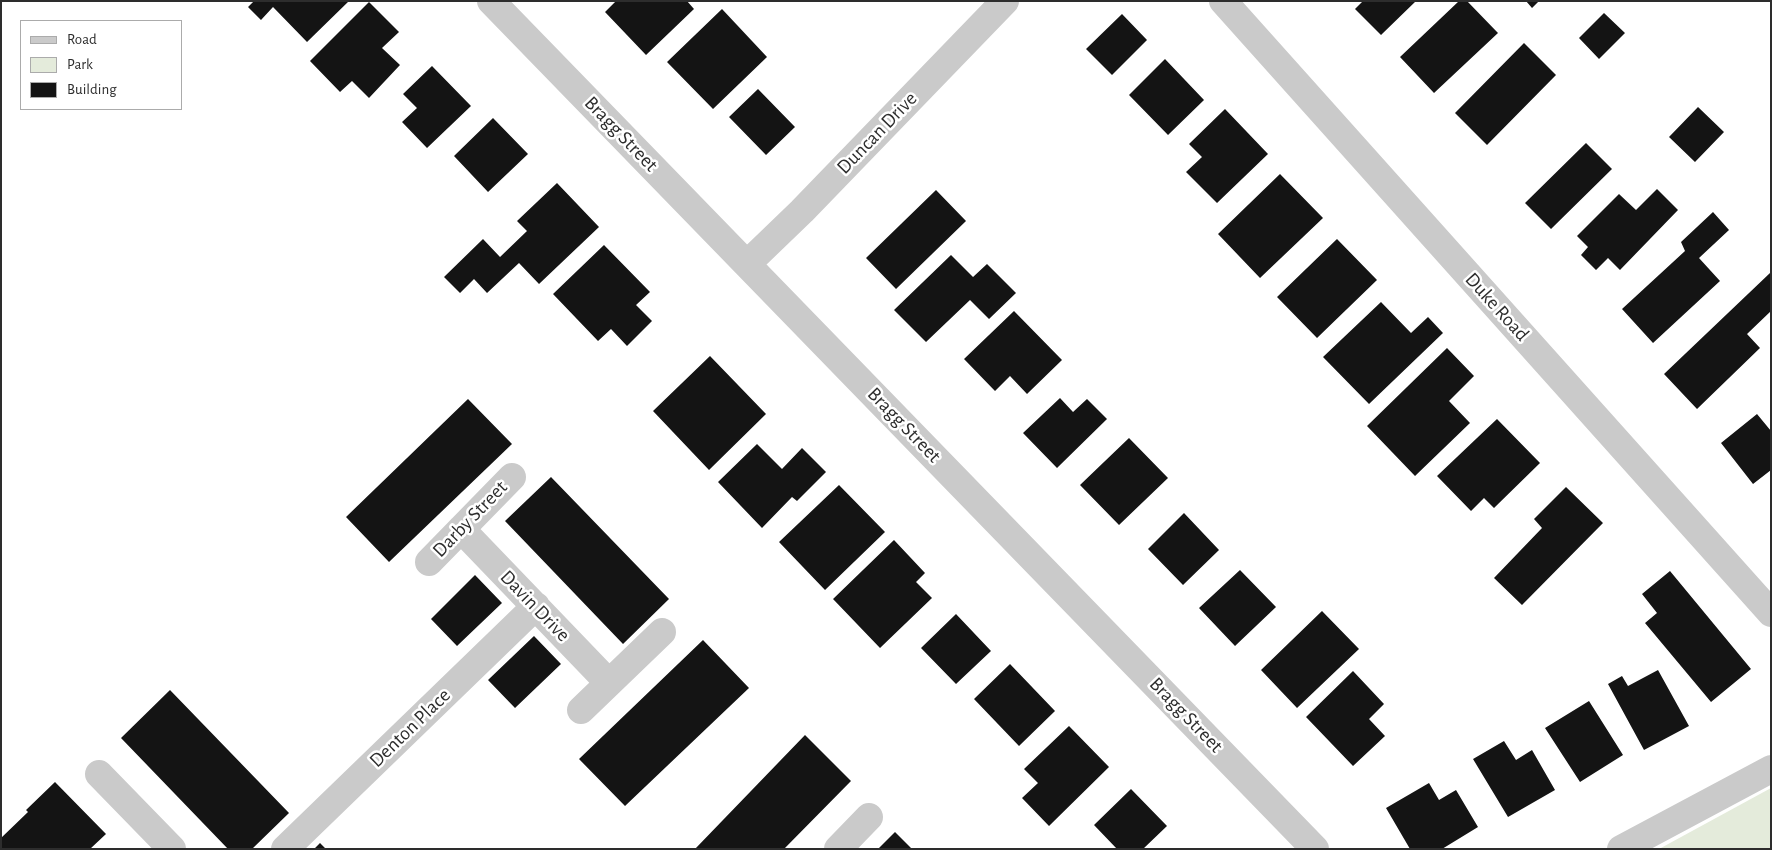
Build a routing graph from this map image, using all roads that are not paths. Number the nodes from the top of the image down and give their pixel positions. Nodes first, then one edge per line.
1 (491, 1) edge
2 (1004, 1) edge
3 (1223, 1) edge
4 (747, 264) junction
5 (512, 477) dead end
6 (461, 529) junction
7 (429, 562) dead end
8 (536, 606) junction
9 (1771, 613) edge
10 (662, 632) dead end
11 (609, 683) junction
12 (581, 710) dead end
13 (1771, 769) edge
14 (100, 774) dead end
15 (869, 818) dead end
16 (159, 844) edge
17 (285, 849) edge
18 (838, 849) edge
19 (1315, 849) edge
20 (1621, 849) edge

1 - 4 street, Bragg Street
2 - 4 street, Duncan Drive
3 - 9 street, Duke Road
4 - 19 street, Bragg Street
5 - 6 street, Darby Street
6 - 7 street, Darby Street
6 - 8 street, Davin Drive
8 - 11 street, Davin Drive
8 - 17 street, Denton Place
10 - 11 street
11 - 12 street
13 - 20 street
14 - 16 street
15 - 18 street

